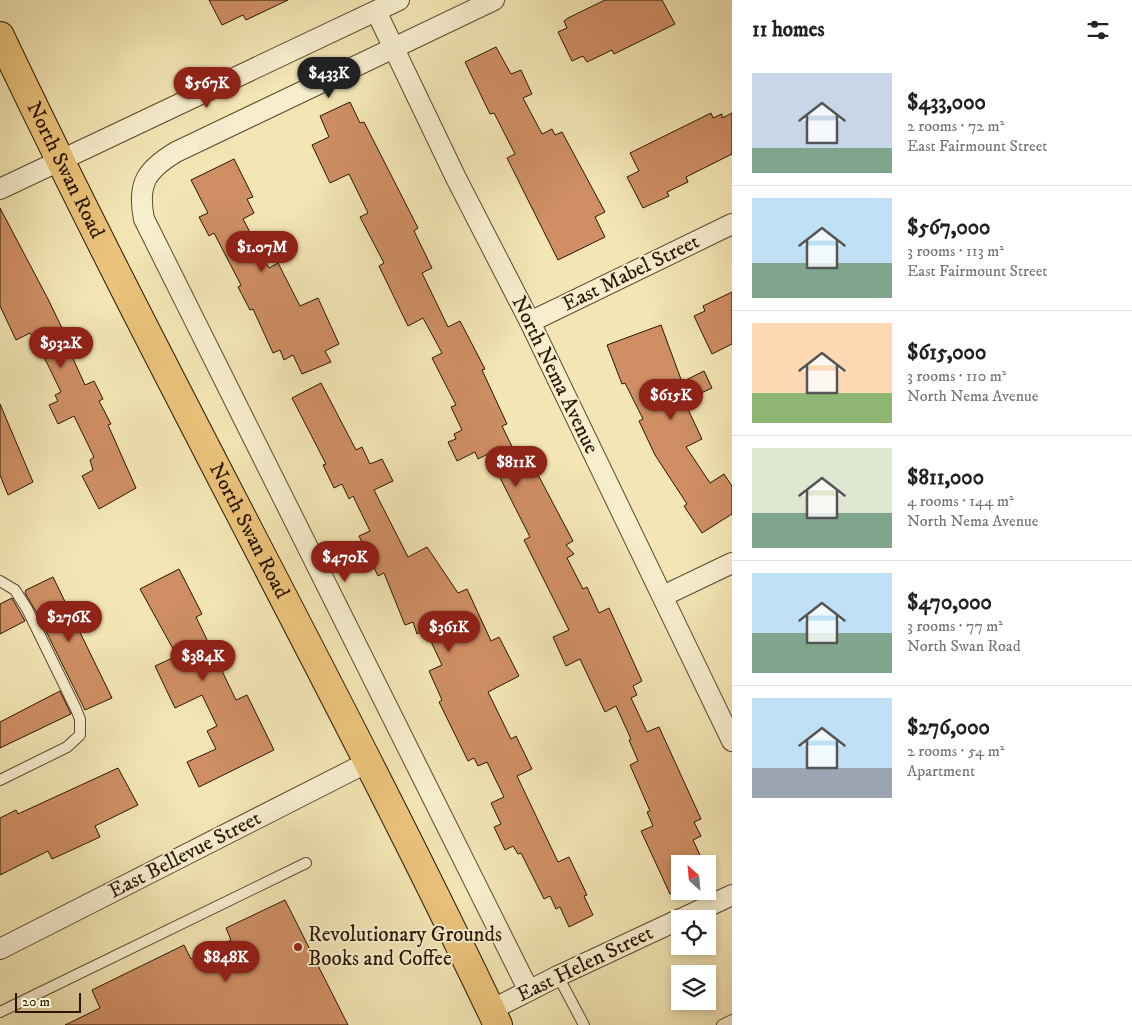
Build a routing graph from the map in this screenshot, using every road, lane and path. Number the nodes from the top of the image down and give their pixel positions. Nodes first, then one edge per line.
1 (399, 0) edge
2 (494, 0) edge
3 (376, 11) junction
4 (0, 36) edge
5 (393, 49) junction
6 (58, 159) junction
7 (0, 188) edge
8 (732, 224) edge
9 (530, 322) junction
10 (732, 563) edge
11 (0, 581) edge
12 (663, 596) junction
13 (732, 740) edge
14 (370, 762) junction
15 (0, 780) edge
16 (306, 863) dead end
17 (732, 895) edge
18 (700, 910) edge
19 (671, 924) edge
20 (0, 949) edge
21 (558, 976) junction
22 (528, 991) junction
23 (0, 1012) edge
24 (494, 1018) edge
25 (732, 1020) edge
26 (584, 1025) edge
27 (722, 1025) edge

1 - 3 street
2 - 5 street
3 - 5 street, North Nema Avenue
3 - 6 street
4 - 6 main road, North Swan Road
5 - 9 street, North Nema Avenue
5 - 22 street, North Swan Road
6 - 7 street
6 - 14 main road, North Swan Road
8 - 9 street, East Mabel Street
9 - 12 street, North Nema Avenue
10 - 12 street
11 - 15 lane
12 - 13 street, North Nema Avenue
14 - 20 street, East Bellevue Street
14 - 24 main road, North Swan Road
16 - 23 lane
17 - 18 street, East Helen Street
19 - 21 street, East Helen Street
21 - 22 street, East Helen Street
21 - 26 lane
22 - 24 street, East Helen Street
25 - 27 lane

